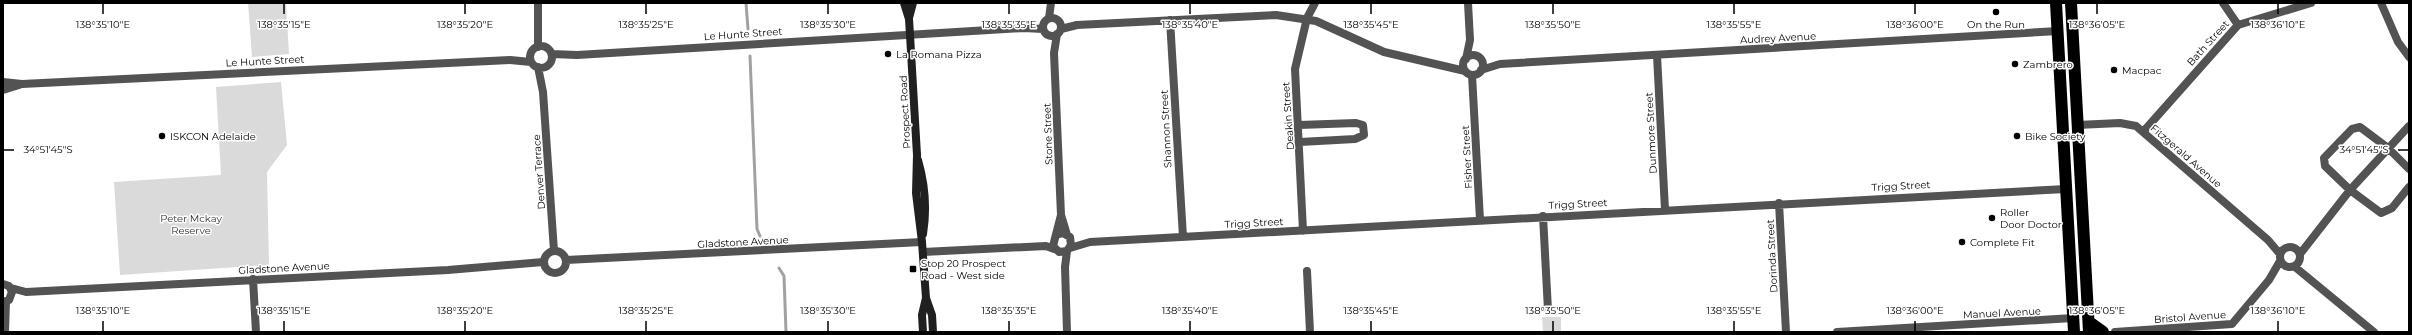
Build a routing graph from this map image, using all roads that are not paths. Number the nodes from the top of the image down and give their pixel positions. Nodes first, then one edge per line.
1 (538, 3) edge
2 (904, 3) edge
3 (913, 3) edge
4 (1051, 3) edge
5 (1315, 3) edge
6 (1468, 3) edge
7 (2056, 3) edge
8 (2071, 3) edge
9 (2223, 3) edge
10 (2311, 3) edge
11 (2381, 3) edge
12 (1307, 18) junction
13 (909, 19) junction
14 (1170, 20) junction
15 (2238, 24) junction
16 (1052, 26) junction
17 (2058, 30) junction
18 (2072, 30) junction
19 (910, 35) junction
20 (1470, 40) junction
21 (541, 47) junction
22 (1657, 55) junction
23 (552, 57) junction
24 (2409, 57) edge
25 (1480, 58) junction
26 (536, 63) junction
27 (1500, 64) junction
28 (1471, 68) junction
29 (3, 82) edge
30 (22, 84) junction
31 (3, 90) edge
32 (1299, 125) junction
33 (2077, 125) junction
34 (2063, 126) junction
35 (2409, 126) edge
36 (2143, 132) junction
37 (1300, 142) junction
38 (2388, 148) junction
39 (2409, 169) edge
40 (2409, 187) edge
41 (2066, 189) junction
42 (2350, 190) junction
43 (1779, 203) junction
44 (1665, 210) junction
45 (1061, 214) junction
46 (1543, 216) junction
47 (1480, 220) junction
48 (1303, 231) junction
49 (1069, 236) junction
50 (1055, 237) junction
51 (1183, 237) junction
52 (2268, 240) junction
53 (922, 242) junction
54 (1090, 242) junction
55 (1035, 246) junction
56 (1063, 250) junction
57 (554, 251) junction
58 (923, 252) junction
59 (2295, 252) junction
60 (2280, 257) junction
61 (566, 260) junction
62 (544, 262) junction
63 (2292, 267) junction
64 (1307, 271) dead end
65 (3, 276) edge
66 (2308, 277) junction
67 (253, 279) junction
68 (2269, 280) junction
69 (7, 285) edge
70 (26, 292) junction
71 (926, 298) junction
72 (6, 301) edge
73 (1548, 310) dead end
74 (4, 318) edge
75 (2073, 318) junction
76 (2089, 324) edge
77 (2233, 328) edge
78 (5, 332) edge
79 (256, 332) edge
80 (923, 332) edge
81 (933, 332) edge
82 (1067, 332) edge
83 (1310, 332) edge
84 (1786, 332) edge
85 (1836, 332) edge
86 (2074, 332) edge
87 (2104, 332) edge
88 (2115, 332) edge
89 (2374, 332) edge

1 - 21 street
2 - 13 main road, Prospect Road
3 - 13 main road, Prospect Road
4 - 16 street, Stone Street
5 - 12 street, Deakin Street
6 - 20 street, Fisher Street
7 - 17 highway
8 - 18 highway
9 - 15 street
10 - 15 street, Bath Street
11 - 24 street
12 - 14 street, Audrey Avenue
12 - 28 street, Audrey Avenue
12 - 32 street, Deakin Street
13 - 19 main road, Prospect Road
14 - 16 street, Audrey Avenue
14 - 51 street, Shannon Street
15 - 36 street, Bath Street
16 - 19 street, Audrey Avenue
16 - 45 street, Stone Street
17 - 18 highway
17 - 22 street, Audrey Avenue
17 - 34 highway
18 - 33 highway
19 - 23 street, Le Hunte Street
19 - 53 main road, Prospect Road
20 - 25 street, Fisher Street
20 - 28 street, Fisher Street
21 - 23 street
21 - 26 street
22 - 27 street, Audrey Avenue
22 - 44 street, Dunmore Street
23 - 26 street
25 - 27 street, Audrey Avenue
25 - 28 street
25 - 28 street
26 - 30 street, Le Hunte Street
26 - 57 street, Denver Terrace
27 - 28 street, Audrey Avenue
28 - 47 street, Fisher Street
29 - 30 street, Le Hunte Street
30 - 31 street, Le Hunte Street
32 - 37 street, Deakin Street
32 - 37 street
33 - 34 highway
33 - 36 street, Fitzgerald Avenue
33 - 76 highway
34 - 41 highway
35 - 38 street
36 - 52 street, Fitzgerald Avenue
37 - 48 street, Deakin Street
38 - 39 street
38 - 42 street
38 - 42 street
40 - 42 street
41 - 43 street, Trigg Street
41 - 75 highway
42 - 59 street
43 - 44 street, Trigg Street
43 - 84 street, Dorinda Street
44 - 46 street, Trigg Street
45 - 49 street, Stone Street
45 - 50 street, Stone Street
46 - 47 street, Trigg Street
46 - 73 street
47 - 48 street, Trigg Street
48 - 51 street, Trigg Street
49 - 50 street, Trigg Street
49 - 54 street, Trigg Street
49 - 56 street
50 - 55 street, Trigg Street
50 - 56 street, Stone Street
51 - 54 street, Trigg Street
52 - 59 street, Fitzgerald Avenue
52 - 60 street, Fitzgerald Avenue
53 - 58 main road, Prospect Road
53 - 61 street, Gladstone Avenue
54 - 56 street, Trigg Street
55 - 56 street, Trigg Street
55 - 58 street, Trigg Street
56 - 82 street
57 - 61 street
57 - 62 street
58 - 71 main road, Prospect Road
59 - 60 street, Bristol Avenue
59 - 63 street
59 - 66 street
60 - 63 street, Fitzgerald Avenue
60 - 68 street, Bristol Avenue
61 - 62 street
62 - 67 street, Gladstone Avenue
63 - 66 street
63 - 68 street, Bristol Avenue
64 - 83 street
65 - 69 street
66 - 89 street
67 - 70 street, Gladstone Avenue
67 - 79 street
68 - 77 street, Bristol Avenue
69 - 70 street, Gladstone Avenue
69 - 72 street
70 - 72 street, Gladstone Avenue
71 - 80 main road, Prospect Road
71 - 81 main road, Prospect Road
72 - 74 street
74 - 78 street
75 - 76 highway
75 - 85 street, Manuel Avenue
75 - 86 highway
76 - 87 highway
77 - 88 street, Bristol Avenue

